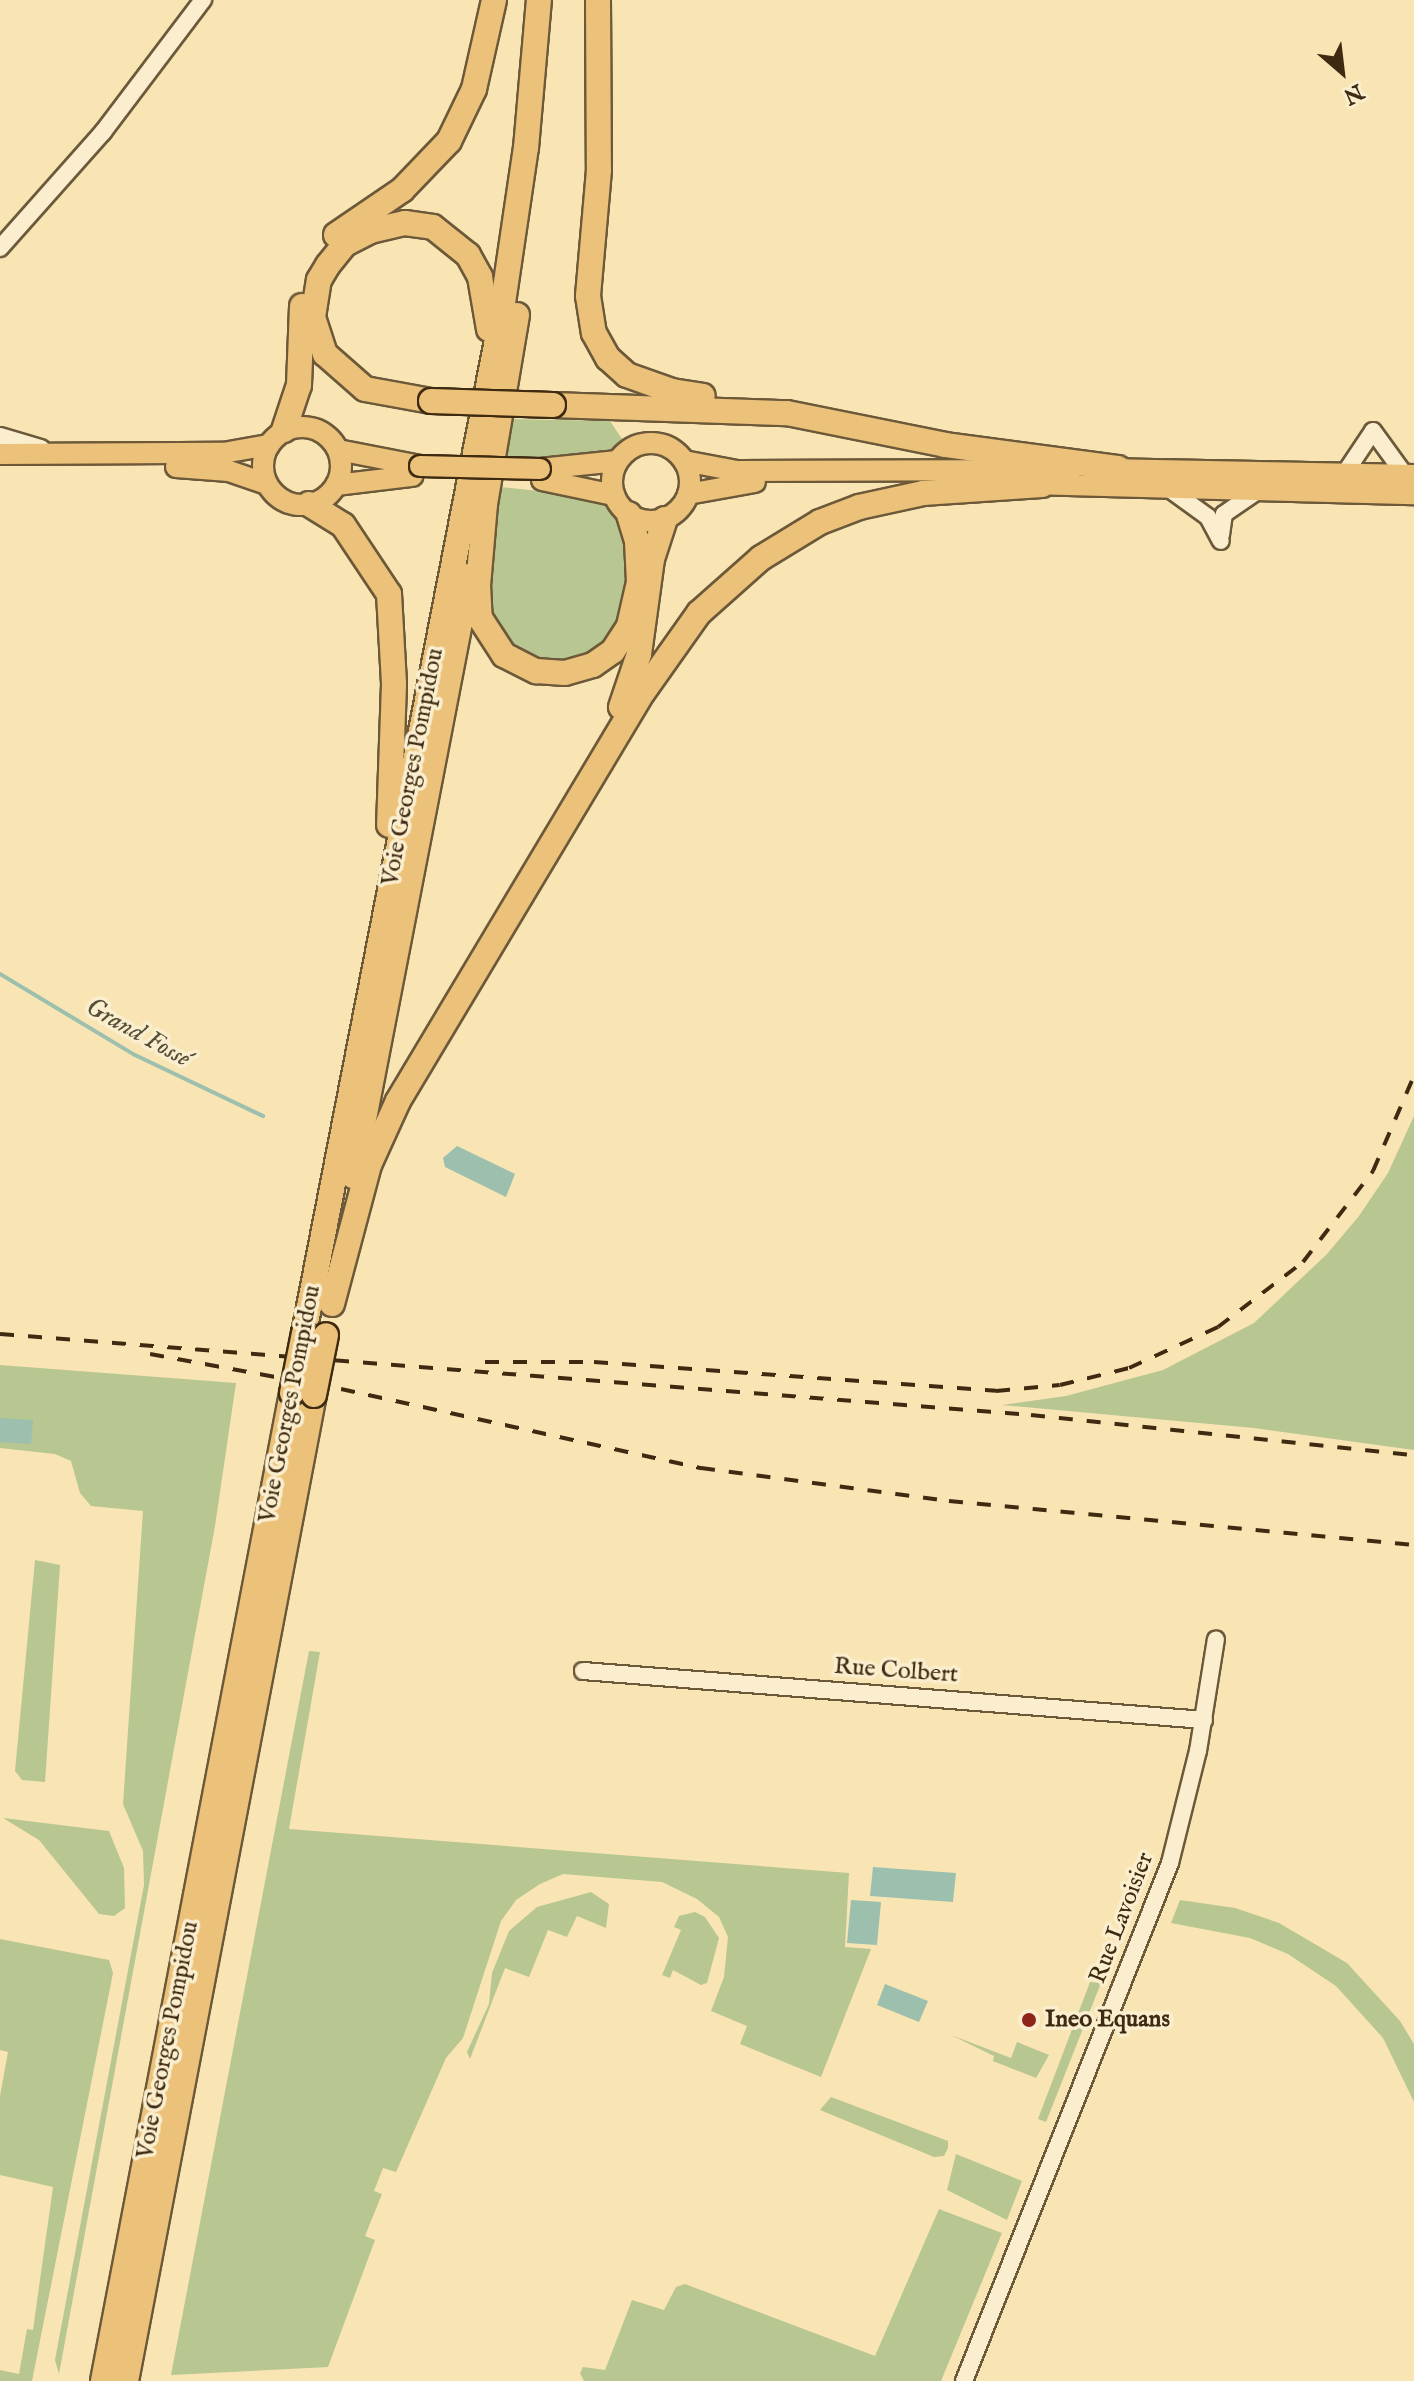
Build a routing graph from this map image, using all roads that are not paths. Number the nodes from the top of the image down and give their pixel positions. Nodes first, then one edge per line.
1 (203, 0) edge
2 (494, 0) edge
3 (539, 0) edge
4 (555, 0) edge
5 (598, 0) edge
6 (0, 248) edge
7 (787, 413) junction
8 (478, 426) junction
9 (0, 436) edge
10 (277, 438) junction
11 (338, 450) junction
12 (63, 452) junction
13 (0, 454) edge
14 (618, 461) junction
15 (684, 461) junction
16 (0, 465) edge
17 (1118, 468) junction
18 (419, 471) junction
19 (1345, 473) junction
20 (539, 474) junction
21 (1409, 475) edge
22 (267, 484) junction
23 (336, 485) junction
24 (1042, 485) junction
25 (1168, 488) junction
26 (1260, 490) junction
27 (688, 494) junction
28 (1414, 494) edge
29 (614, 495) junction
30 (309, 504) junction
31 (485, 504) junction
32 (629, 514) junction
33 (665, 519) junction
34 (584, 790) junction
35 (384, 915) junction
36 (332, 1304) junction
37 (315, 1334) junction
38 (1216, 1639) dead end
39 (583, 1671) dead end
40 (1204, 1720) junction
41 (110, 2380) edge
42 (964, 2381) edge

1 - 6 street
2 - 10 highway
3 - 8 highway
4 - 31 highway
5 - 7 highway
7 - 8 highway, bridge
7 - 17 highway
8 - 35 highway, Voie Georges Pompidou
9 - 12 street
10 - 11 main road
10 - 12 main road
10 - 22 main road
11 - 18 main road
11 - 23 main road
12 - 13 main road
14 - 15 main road
14 - 20 main road
14 - 29 main road
15 - 17 main road
15 - 27 main road
16 - 22 main road
17 - 19 main road
18 - 20 main road
18 - 23 main road
19 - 21 main road
19 - 21 street
20 - 29 main road
22 - 30 main road
23 - 30 main road
24 - 25 main road
24 - 27 main road
24 - 34 highway
25 - 26 main road
25 - 26 street
26 - 28 main road
27 - 33 main road
29 - 32 main road
30 - 35 highway
31 - 32 highway
31 - 36 highway, Voie Georges Pompidou
32 - 33 main road
33 - 34 highway
34 - 36 highway
35 - 37 highway, Voie Georges Pompidou
36 - 37 highway, Voie Georges Pompidou
37 - 41 highway, Voie Georges Pompidou, bridge
38 - 40 street, Rue Lavoisier
39 - 40 street, Rue Colbert
40 - 42 street, Rue Lavoisier

